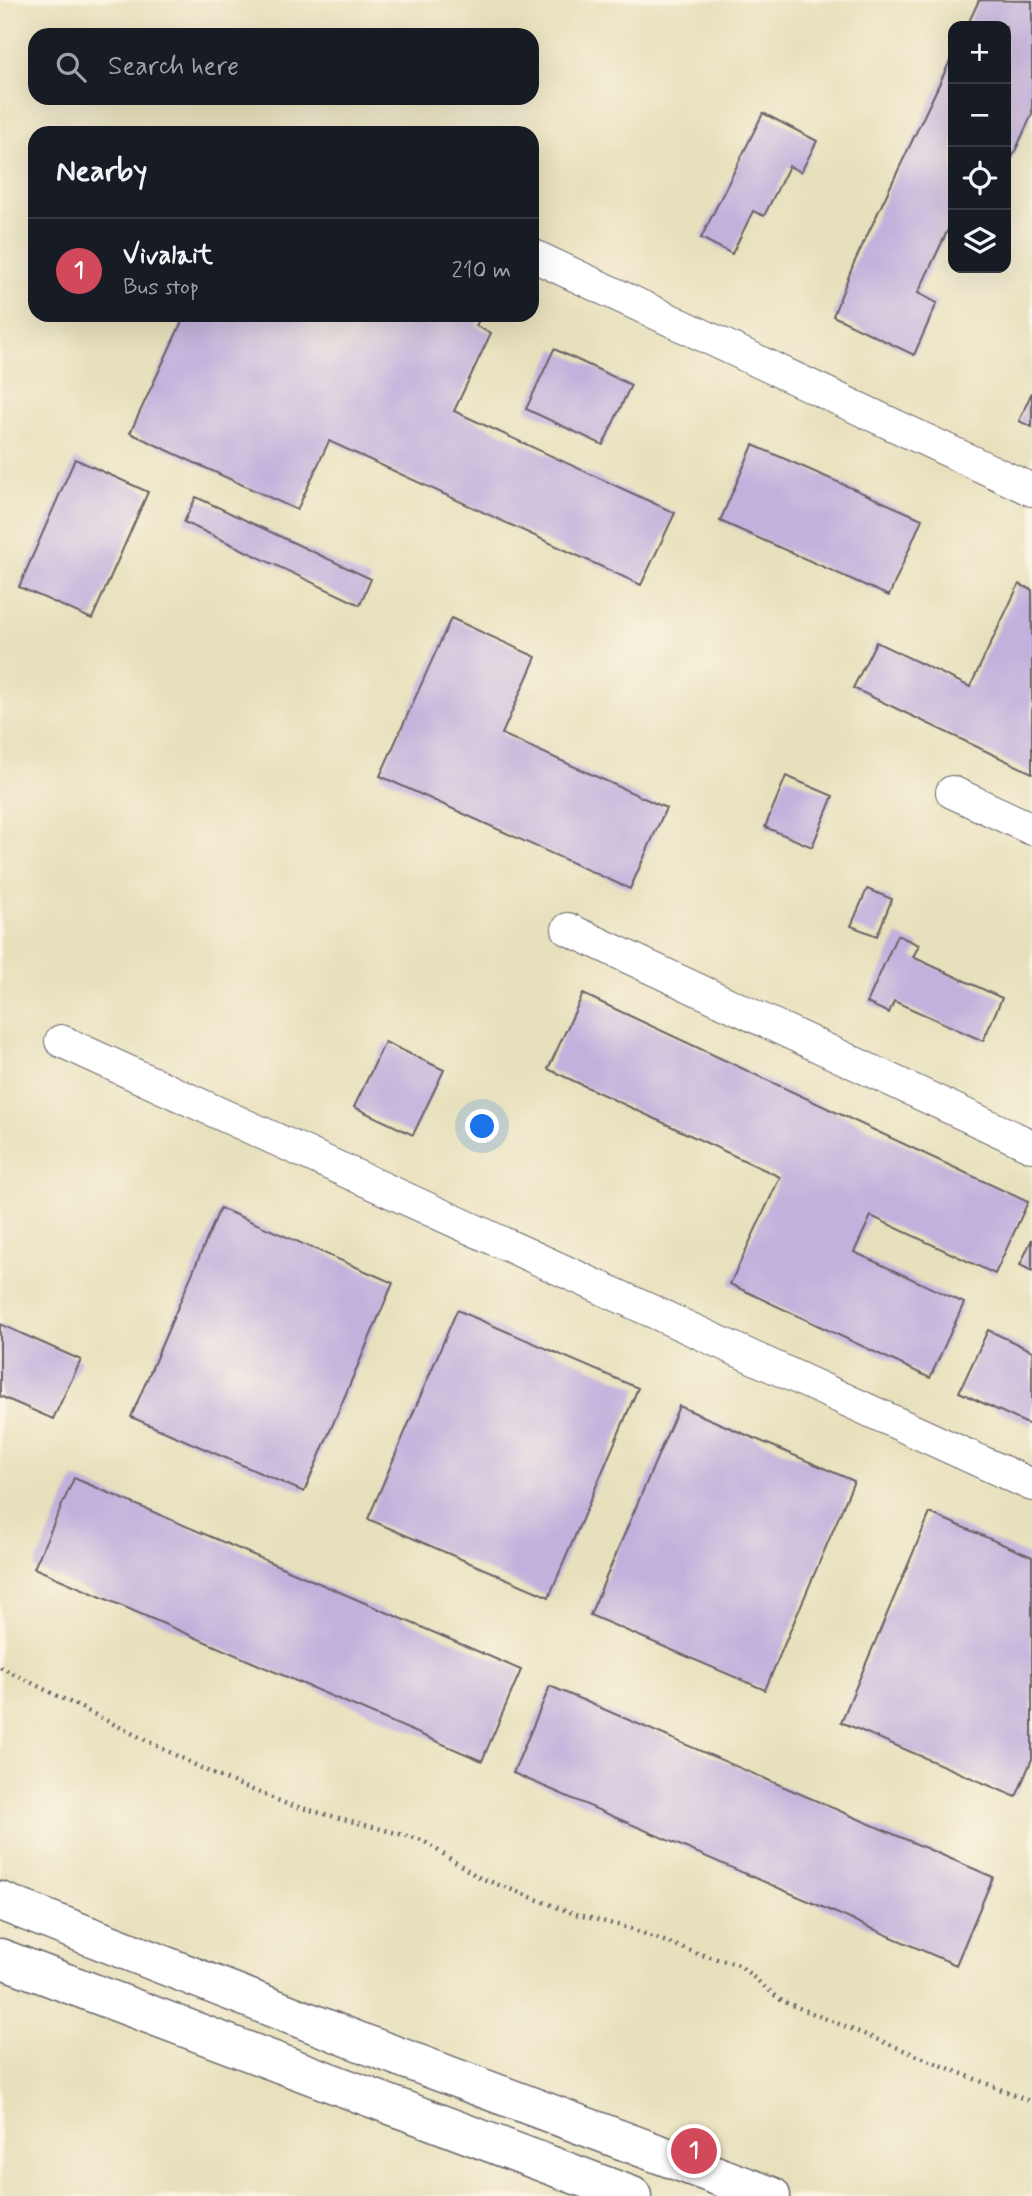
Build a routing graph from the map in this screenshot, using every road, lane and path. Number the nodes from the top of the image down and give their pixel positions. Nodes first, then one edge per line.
1 (539, 258) edge
2 (1032, 490) edge
3 (952, 792) dead end
4 (1032, 829) edge
5 (568, 929) dead end
6 (61, 1041) dead end
7 (1032, 1146) edge
8 (1032, 1485) edge
9 (0, 1667) edge
10 (0, 1901) edge
11 (0, 1958) edge
12 (1032, 2102) edge
13 (632, 2196) edge
14 (771, 2196) edge

1 - 2 lane
3 - 4 lane
5 - 7 lane
6 - 8 lane
9 - 12 path
10 - 14 highway
11 - 13 highway

